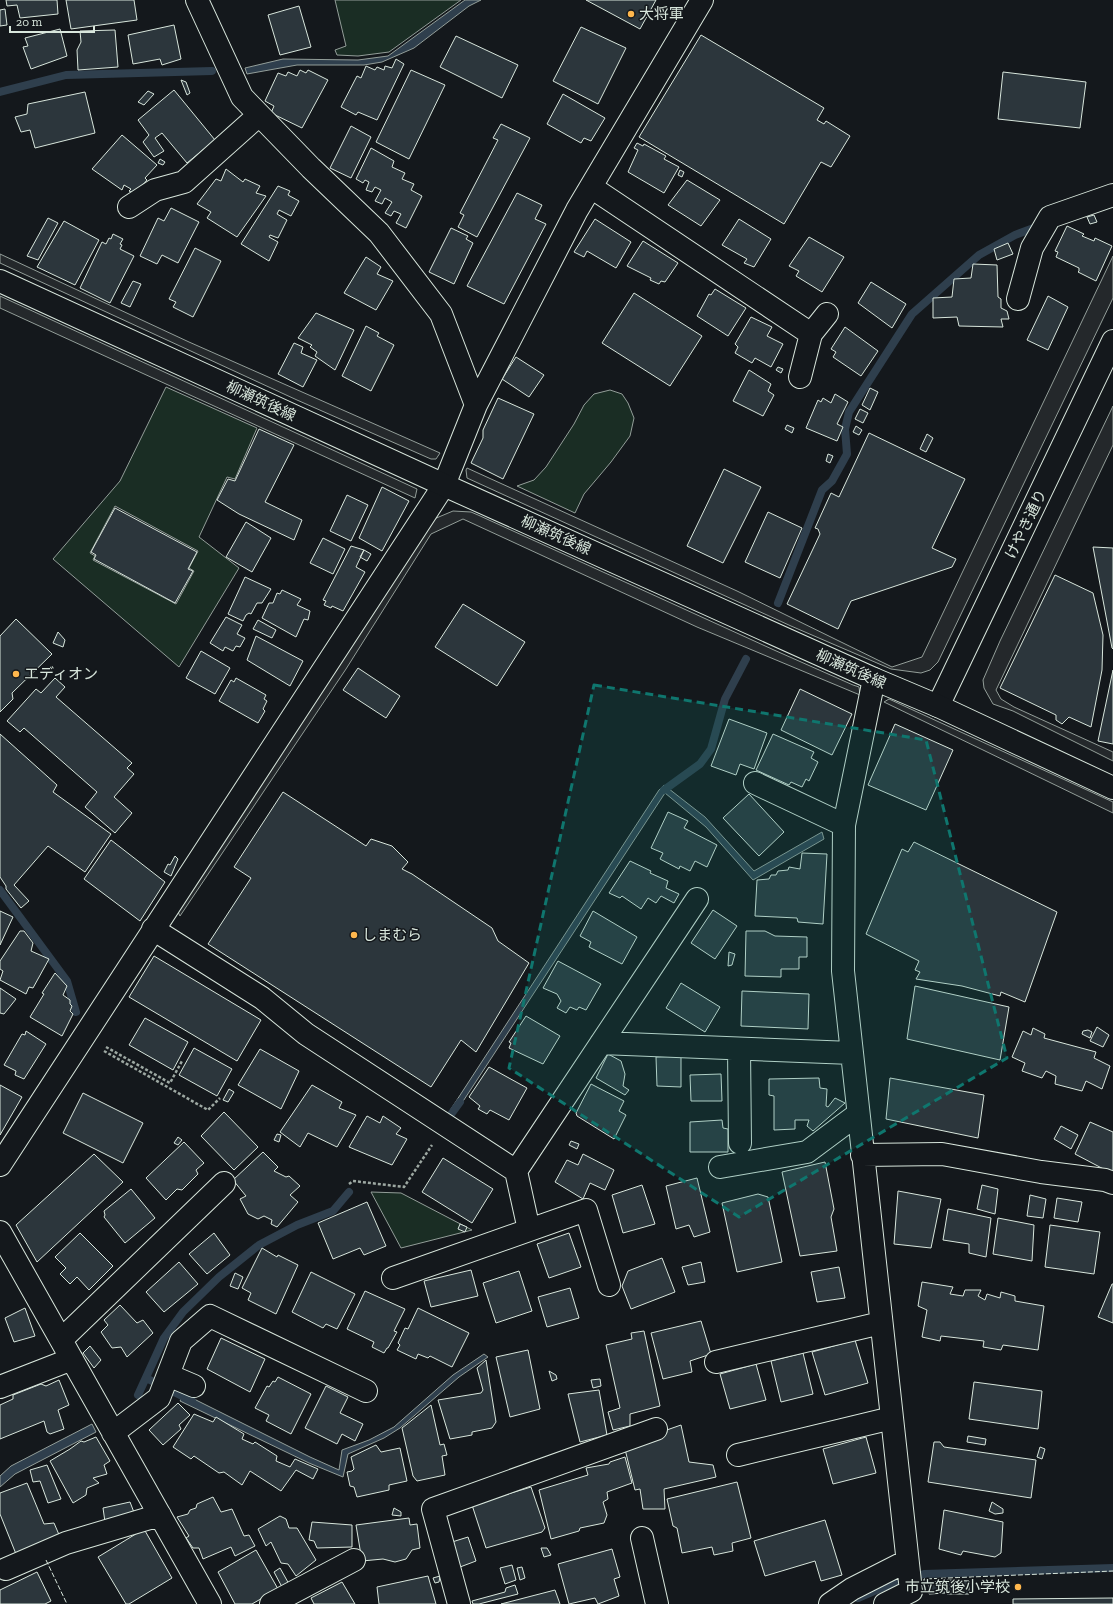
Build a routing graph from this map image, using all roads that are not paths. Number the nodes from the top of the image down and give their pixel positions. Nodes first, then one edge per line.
1 (197, 0) edge
2 (702, 0) edge
3 (259, 115) junction
4 (591, 187) junction
5 (1113, 195) edge
6 (129, 207) dead end
7 (0, 281) edge
8 (1018, 299) dead end
9 (827, 314) dead end
10 (812, 334) junction
11 (1113, 341) edge
12 (800, 377) dead end
13 (476, 405) junction
14 (444, 485) junction
15 (874, 679) junction
16 (938, 706) junction
17 (755, 783) dead end
18 (1113, 788) edge
19 (844, 825) junction
20 (697, 899) dead end
21 (153, 929) junction
22 (601, 1043) junction
23 (739, 1049) junction
24 (852, 1053) junction
25 (858, 1114) junction
26 (740, 1144) dead end
27 (862, 1155) junction
28 (0, 1165) edge
29 (720, 1167) dead end
30 (516, 1171) junction
31 (224, 1183) dead end
32 (1113, 1183) edge
33 (529, 1230) junction
34 (0, 1232) edge
35 (393, 1278) dead end
36 (609, 1285) dead end
37 (881, 1323) junction
38 (61, 1340) junction
39 (72, 1359) junction
40 (716, 1362) dead end
41 (168, 1375) junction
42 (194, 1386) dead end
43 (0, 1387) edge
44 (366, 1390) dead end
45 (892, 1418) junction
46 (656, 1429) dead end
47 (113, 1433) junction
48 (738, 1456) dead end
49 (160, 1515) junction
50 (642, 1538) dead end
51 (354, 1560) dead end
52 (907, 1561) junction
53 (6, 1568) dead end
54 (210, 1604) edge
55 (271, 1604) edge
56 (459, 1604) edge
57 (656, 1604) edge
58 (830, 1604) edge
59 (885, 1604) edge

1 - 3 street
2 - 4 street
3 - 6 street
3 - 13 street
4 - 10 street
4 - 13 street
5 - 8 street
7 - 14 street, 柳瀬筑後線
9 - 10 street
10 - 12 street
11 - 16 street, けやき通り
13 - 14 street
14 - 15 street, 柳瀬筑後線
14 - 21 street
15 - 16 street, 柳瀬筑後線
15 - 19 street
16 - 18 street, 柳瀬筑後線
17 - 19 street
19 - 24 street
20 - 22 street
21 - 28 street
21 - 30 street
22 - 23 street
22 - 30 street
23 - 24 street
23 - 26 street
24 - 25 street
25 - 27 street
25 - 29 street
27 - 32 street
27 - 37 street
30 - 33 street
31 - 38 street
33 - 35 street
33 - 36 street
34 - 38 street
37 - 40 street
37 - 45 street
38 - 39 street
39 - 43 street
39 - 47 street
41 - 42 street
41 - 44 street
41 - 47 street
45 - 48 street
45 - 52 street
46 - 56 street
47 - 49 street
49 - 53 street
49 - 54 street
50 - 57 street
51 - 55 street
52 - 58 street
52 - 59 street

